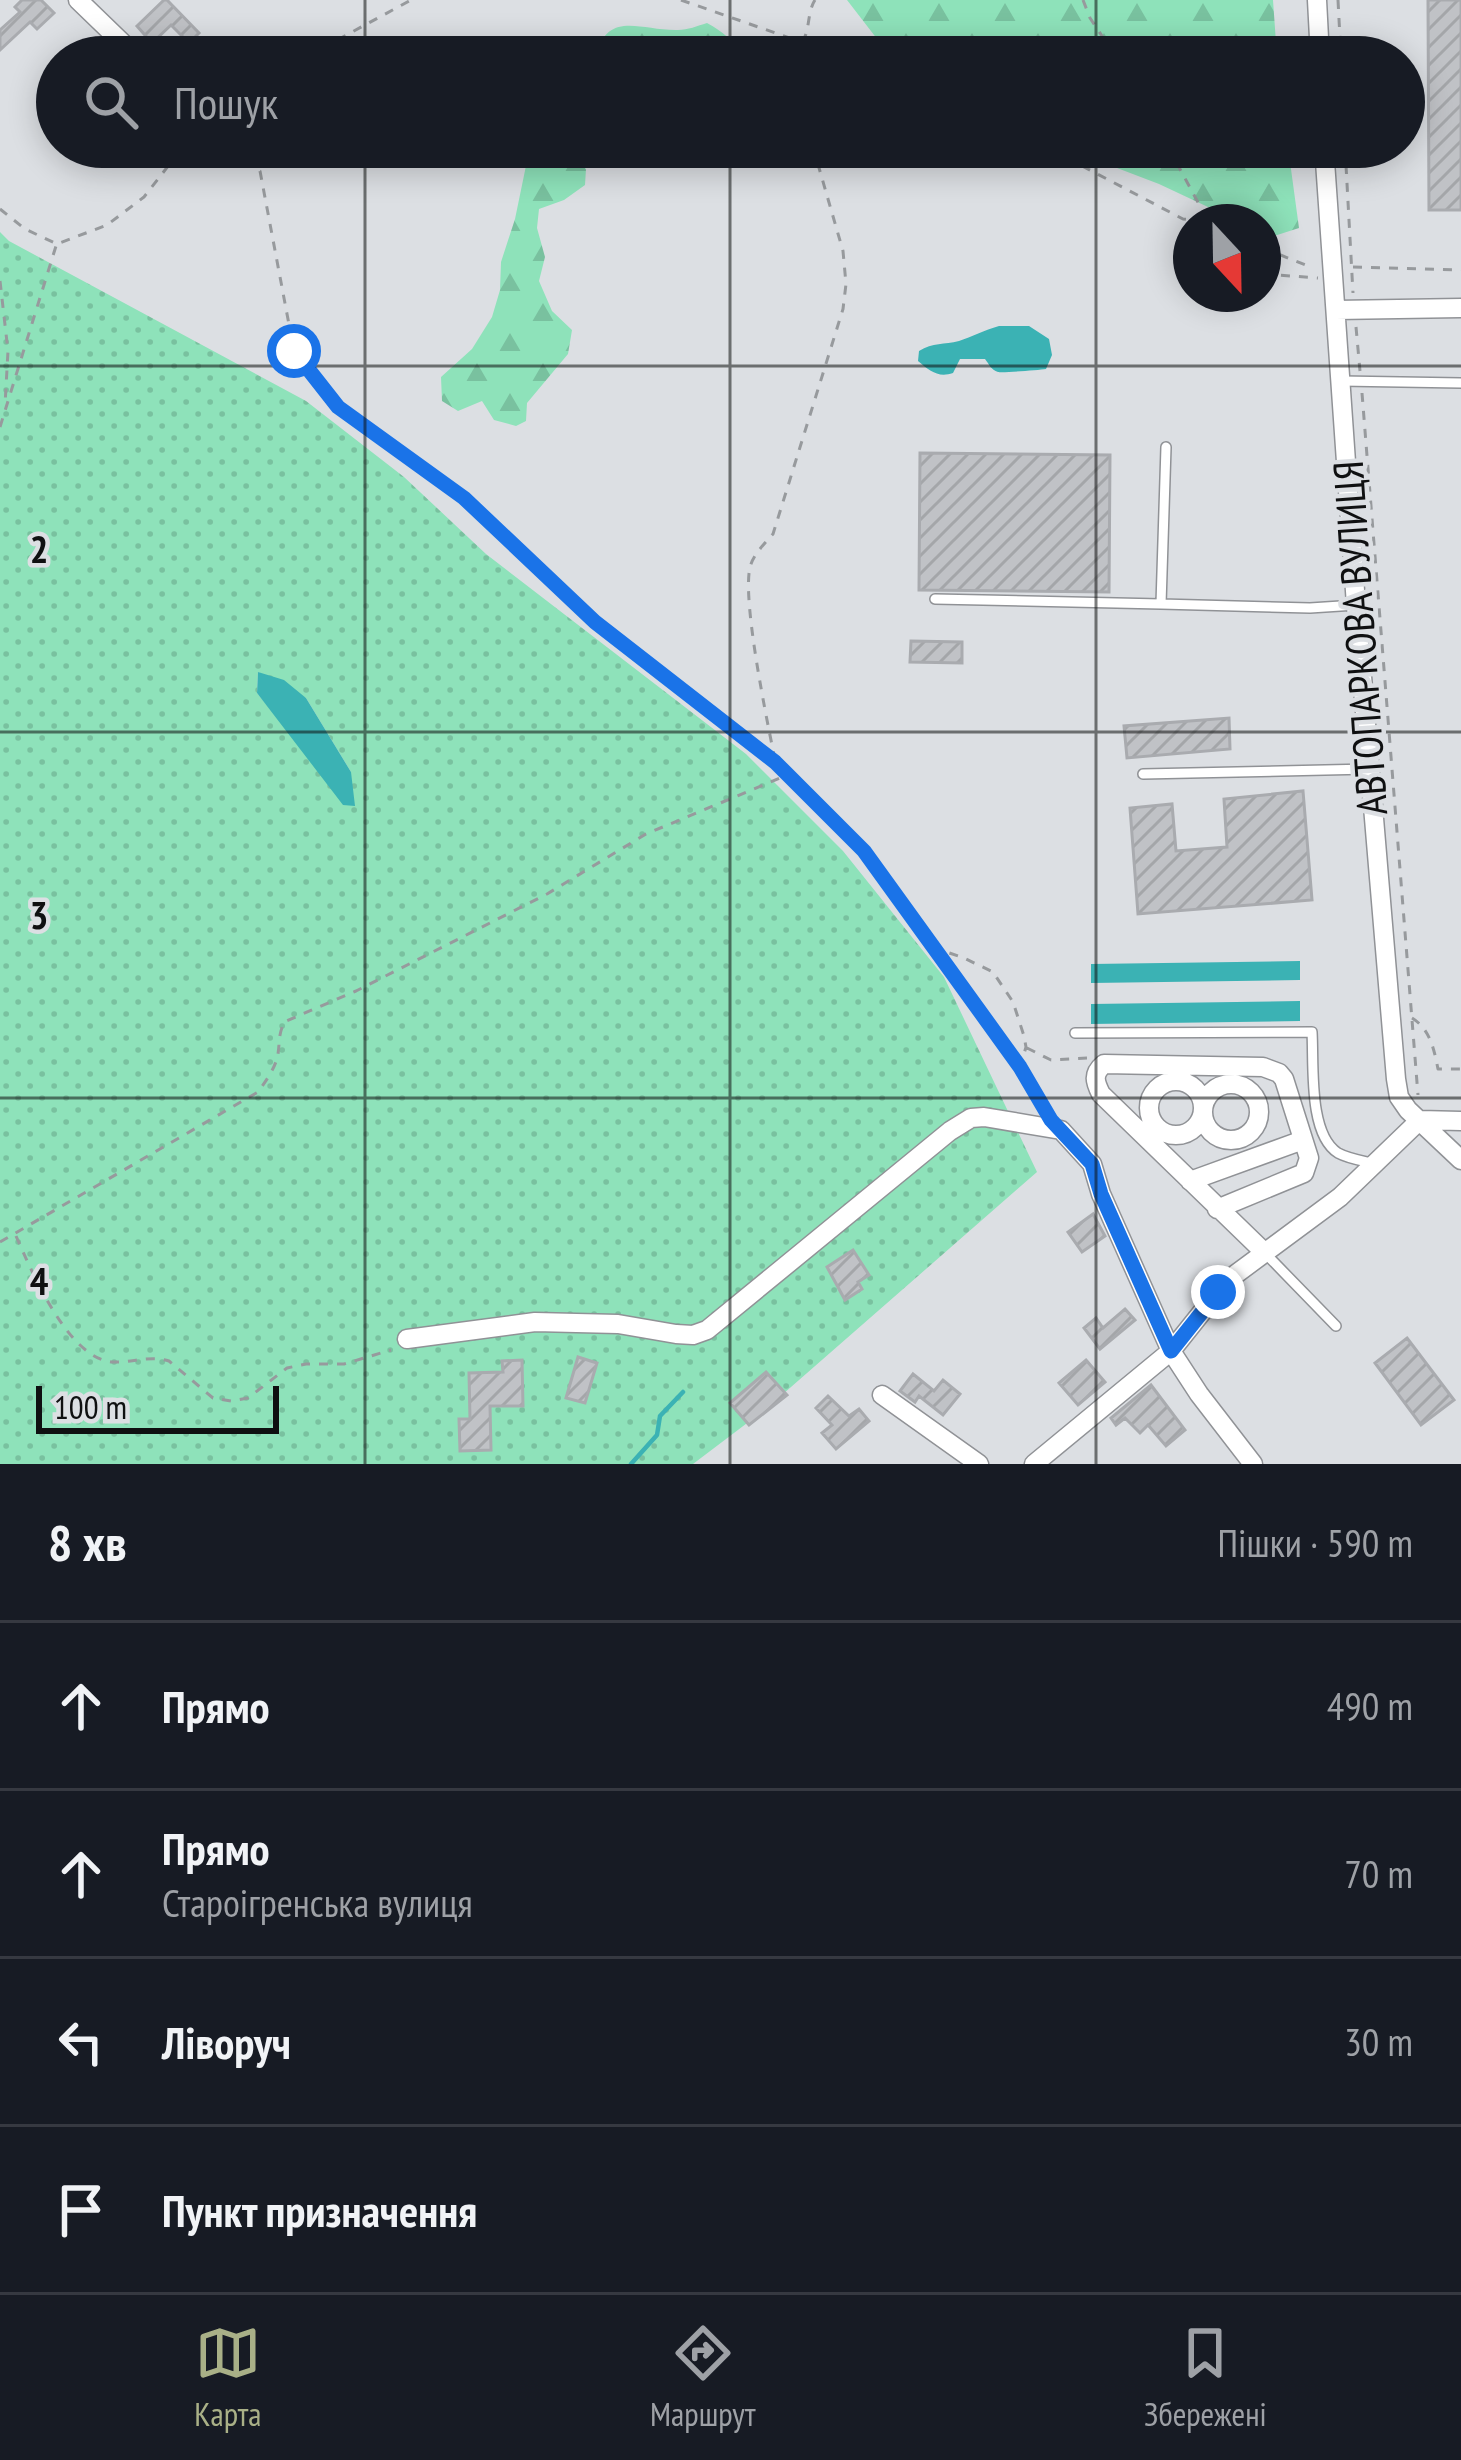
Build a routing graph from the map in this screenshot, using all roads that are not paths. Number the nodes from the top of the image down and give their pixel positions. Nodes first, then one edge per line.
1 (78, 0) edge
2 (1317, 0) edge
3 (115, 36) edge
4 (1319, 36) edge
5 (1325, 168) edge
6 (1461, 308) edge
7 (1345, 310) junction
8 (1351, 381) junction
9 (1461, 383) edge
10 (1166, 448) dead end
11 (935, 599) dead end
12 (1161, 604) junction
13 (1356, 605) junction
14 (1369, 769) junction
15 (1143, 774) dead end
16 (1075, 1033) dead end
17 (1294, 1109) junction
18 (1259, 1114) junction
19 (1420, 1120) junction
20 (1461, 1121) edge
21 (1303, 1141) junction
22 (1461, 1160) edge
23 (1376, 1164) junction
24 (1190, 1181) junction
25 (1217, 1209) junction
26 (1263, 1251) junction
27 (1336, 1326) dead end
28 (407, 1339) road end
29 (1171, 1351) junction
30 (882, 1395) dead end
31 (980, 1464) edge
32 (1034, 1464) edge
33 (1252, 1464) edge

1 - 3 street
2 - 4 street
5 - 7 street, АВТОПАРКОВА ВУЛИЦЯ
6 - 7 street
7 - 8 street, АВТОПАРКОВА ВУЛИЦЯ
8 - 9 lane
8 - 13 street, АВТОПАРКОВА ВУЛИЦЯ
10 - 12 lane
11 - 12 lane
12 - 13 lane
13 - 14 street, АВТОПАРКОВА ВУЛИЦЯ
14 - 15 lane
14 - 19 street, АВТОПАРКОВА ВУЛИЦЯ
16 - 23 lane
17 - 18 street
17 - 21 street
17 - 24 street
18 - 18 street
19 - 20 street
19 - 22 street, АВТОПАРКОВА ВУЛИЦЯ
19 - 23 street
21 - 24 street
21 - 25 street
23 - 26 street
24 - 25 street
25 - 26 street
26 - 27 lane
26 - 29 street
28 - 29 street
29 - 32 street
29 - 33 street
30 - 31 street

